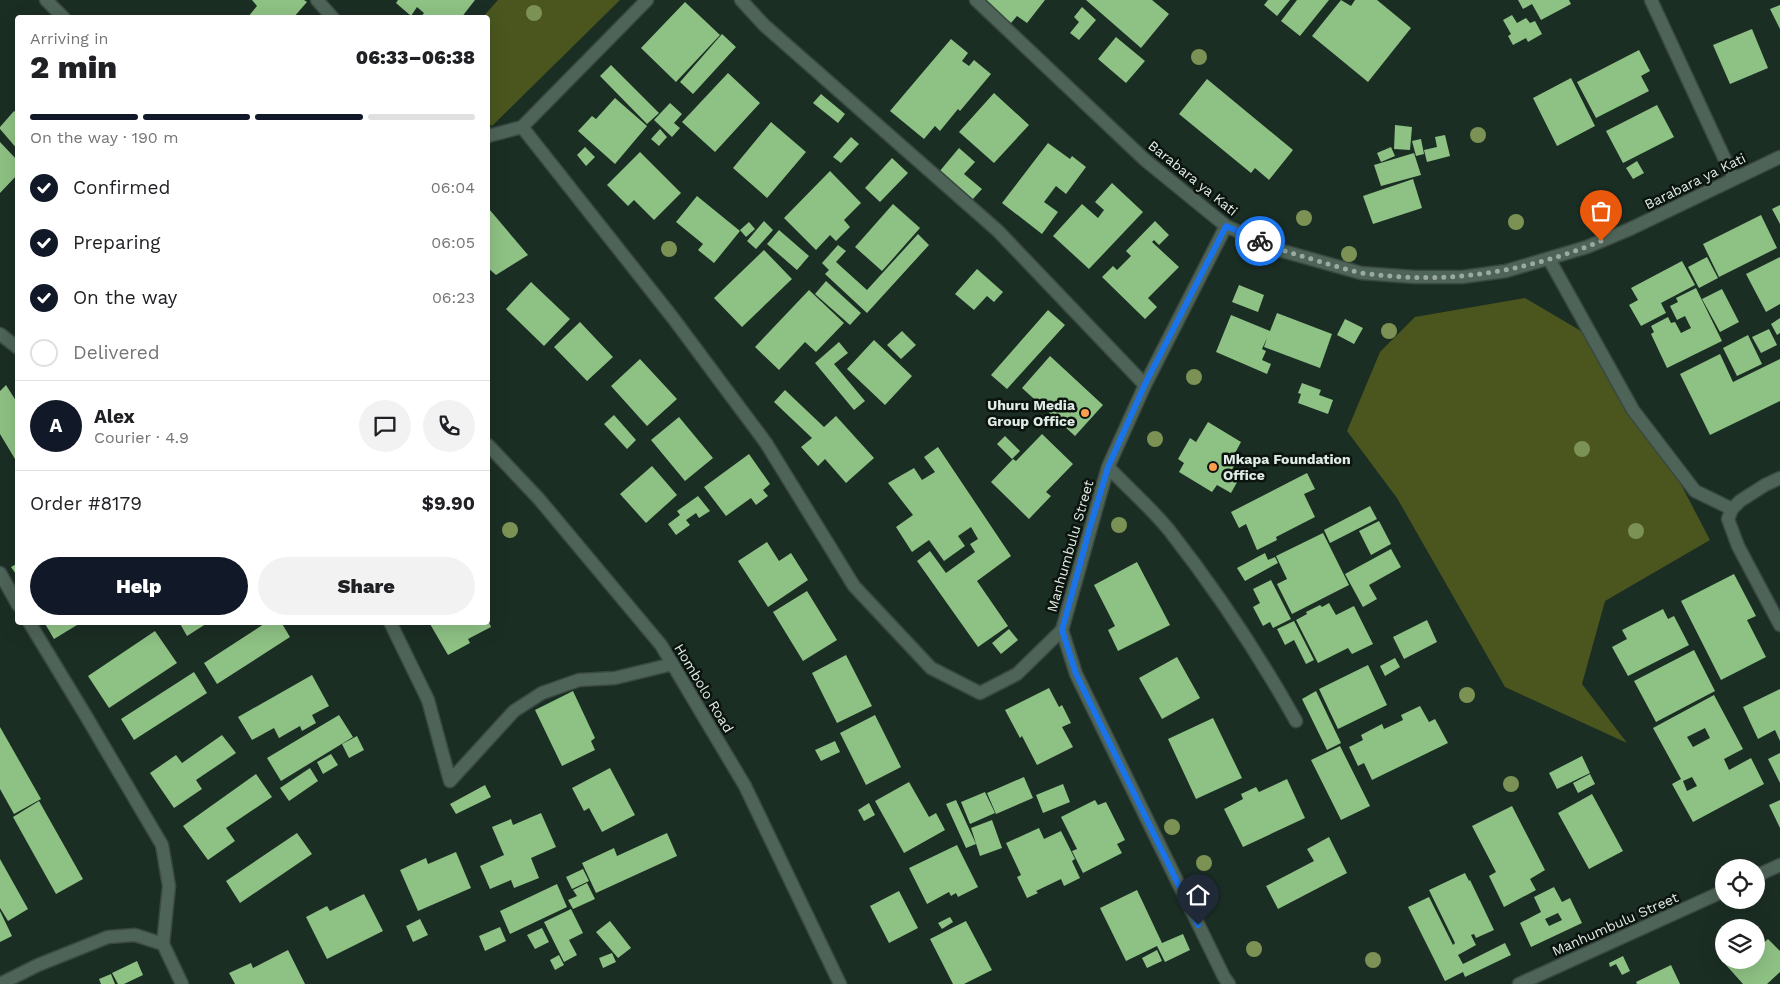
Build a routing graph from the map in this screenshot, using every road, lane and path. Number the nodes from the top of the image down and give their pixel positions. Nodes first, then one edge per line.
1 (46, 0) edge
2 (318, 0) edge
3 (647, 0) edge
4 (741, 0) edge
5 (976, 0) edge
6 (1652, 0) edge
7 (61, 15) edge
8 (330, 15) edge
9 (522, 127) junction
10 (490, 135) edge
11 (1780, 158) edge
12 (1734, 179) junction
13 (1226, 226) junction
14 (1549, 259) junction
15 (0, 334) edge
16 (15, 346) edge
17 (1145, 384) junction
18 (490, 447) edge
19 (1108, 467) junction
20 (1780, 478) edge
21 (1732, 509) junction
22 (0, 573) edge
23 (15, 600) edge
24 (31, 625) edge
25 (391, 625) edge
26 (1780, 625) edge
27 (1062, 630) junction
28 (673, 664) junction
29 (1296, 721) dead end
30 (1780, 865) edge
31 (1765, 872) edge
32 (1715, 895) edge
33 (163, 944) junction
34 (0, 984) edge
35 (182, 984) edge
36 (840, 984) edge
37 (1229, 984) edge
38 (1519, 984) edge

1 - 7 street
2 - 8 street
3 - 9 street
4 - 17 street
5 - 13 street, Barabara ya Kati
6 - 12 street
9 - 10 street
9 - 27 street
11 - 12 street, Barabara ya Kati
12 - 14 street, Barabara ya Kati
13 - 14 street, Barabara ya Kati
13 - 17 street, Manhumbulu Street
14 - 21 street
15 - 16 street
17 - 19 street, Manhumbulu Street
18 - 28 street, Hombolo Road
19 - 27 street, Manhumbulu Street
19 - 29 street
20 - 21 street
21 - 26 street
22 - 23 street
24 - 33 street
25 - 28 street
27 - 37 street, Manhumbulu Street
28 - 36 street, Hombolo Road
30 - 31 street
32 - 38 street, Manhumbulu Street
33 - 34 street
33 - 35 street

